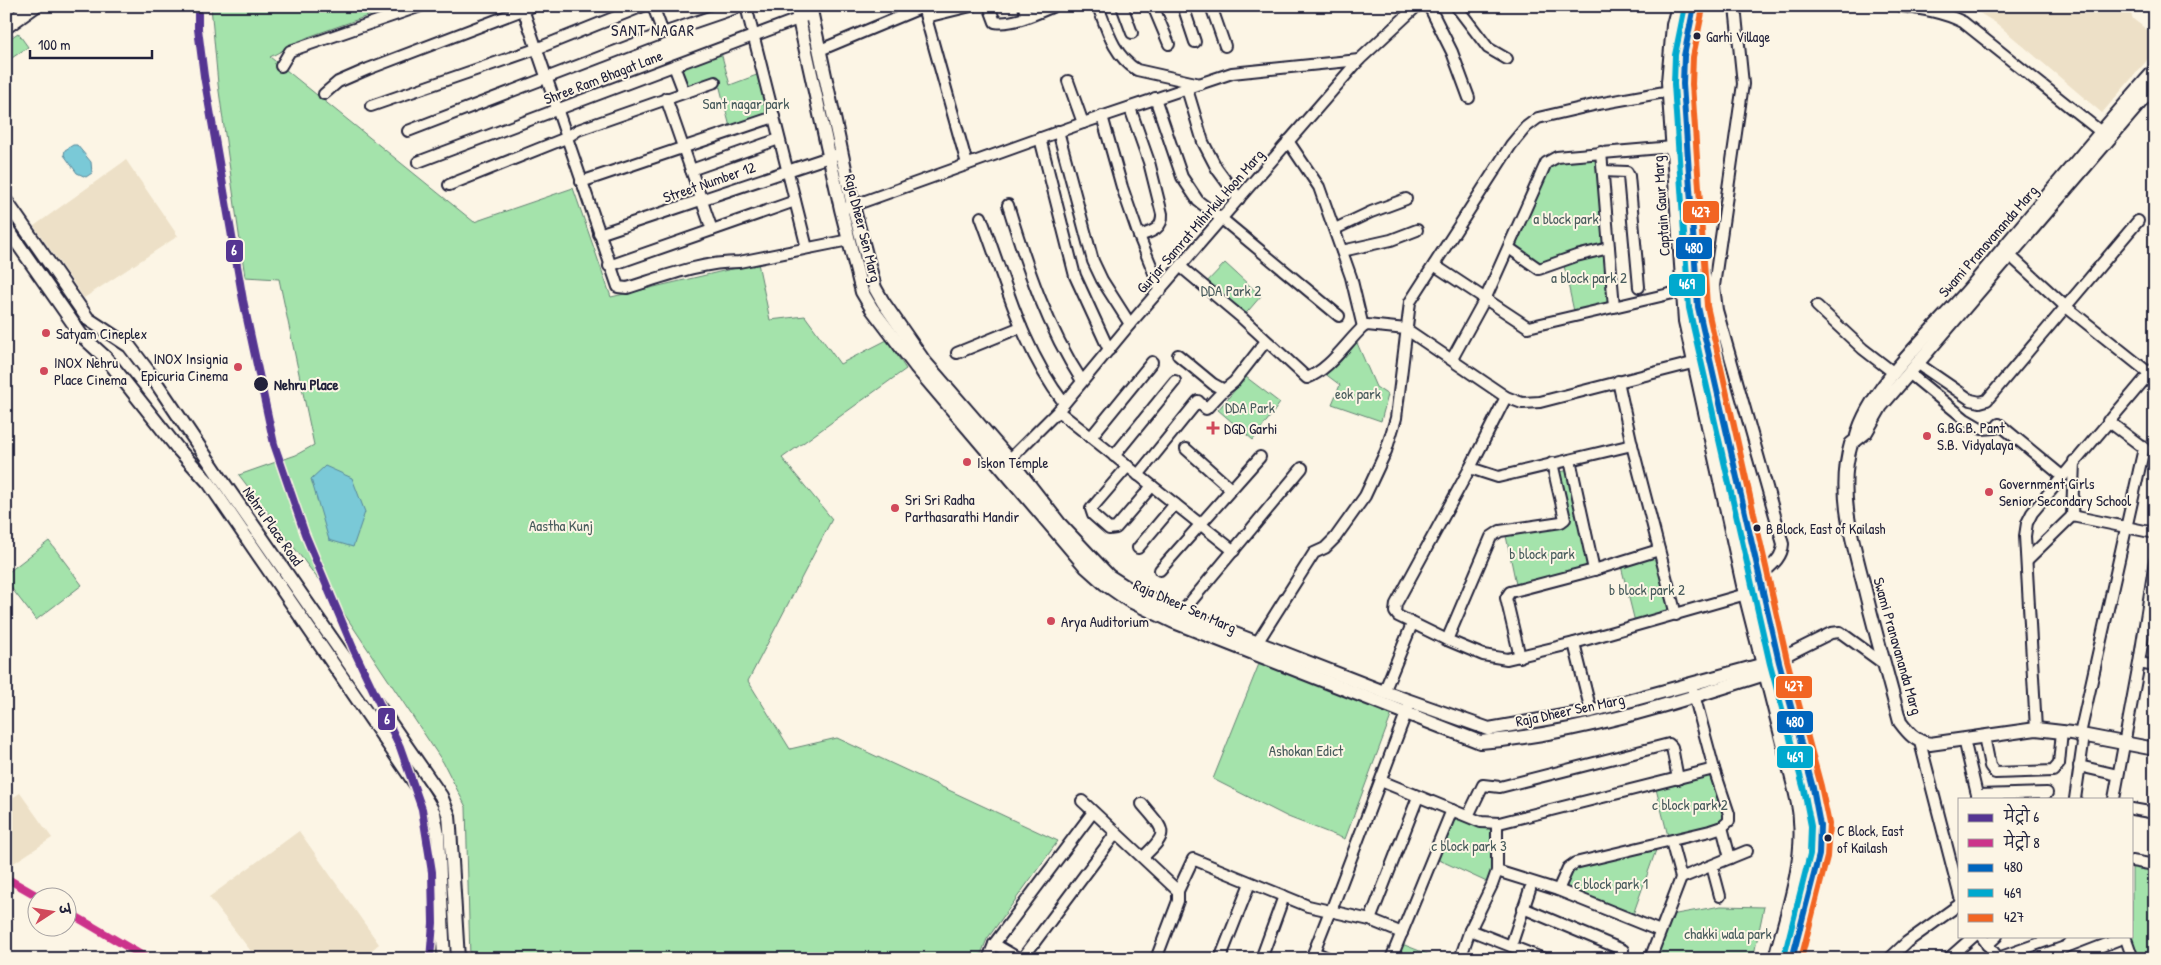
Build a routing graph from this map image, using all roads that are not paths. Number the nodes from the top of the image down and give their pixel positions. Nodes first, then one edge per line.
1 (34, 6) edge
2 (421, 6) edge
3 (643, 6) edge
4 (652, 6) edge
5 (744, 6) edge
6 (796, 6) edge
7 (971, 6) edge
8 (989, 6) edge
9 (1054, 6) edge
10 (1098, 6) edge
11 (1122, 6) edge
12 (1153, 6) edge
13 (1183, 6) edge
14 (1212, 6) edge
15 (1417, 6) edge
16 (1429, 6) edge
17 (1456, 6) edge
18 (1679, 6) edge
19 (1694, 6) edge
20 (1736, 6) edge
21 (1901, 6) edge
22 (526, 8) edge
23 (810, 10) edge
24 (1025, 11) edge
25 (926, 17) junction
26 (798, 19) junction
27 (6, 26) edge
28 (663, 33) junction
29 (1132, 33) dead end
30 (753, 36) junction
31 (1195, 42) dead end
32 (1169, 44) dead end
33 (1225, 46) dead end
34 (536, 49) junction
35 (820, 50) junction
36 (1507, 59) dead end
37 (1359, 60) junction
38 (281, 66) dead end
39 (674, 66) junction
40 (2155, 70) edge
41 (546, 78) junction
42 (1068, 81) dead end
43 (716, 82) dead end
44 (1201, 85) junction
45 (2149, 86) edge
46 (1187, 89) junction
47 (1670, 91) junction
48 (684, 92) junction
49 (324, 94) dead end
50 (666, 98) junction
51 (1155, 98) junction
52 (1469, 98) dead end
53 (371, 106) dead end
54 (1130, 108) junction
55 (557, 110) junction
56 (1102, 116) junction
57 (774, 117) junction
58 (1083, 122) junction
59 (408, 131) dead end
60 (1058, 131) junction
61 (2105, 136) junction
62 (566, 138) junction
63 (1040, 138) junction
64 (779, 140) junction
65 (1288, 141) junction
66 (683, 147) junction
67 (1673, 147) junction
68 (842, 152) junction
69 (1601, 152) junction
70 (829, 157) junction
71 (418, 162) dead end
72 (967, 164) junction
73 (691, 170) junction
74 (787, 171) junction
75 (1603, 171) junction
76 (581, 182) junction
77 (449, 186) dead end
78 (1239, 199) junction
79 (1406, 199) dead end
80 (701, 200) junction
81 (6, 201) edge
82 (795, 201) junction
83 (1008, 206) dead end
84 (847, 207) junction
85 (981, 217) dead end
86 (1222, 219) junction
87 (2138, 220) dead end
88 (6, 227) edge
89 (1335, 229) junction
90 (712, 230) junction
91 (1417, 230) dead end
92 (599, 234) junction
93 (1139, 236) junction
94 (849, 240) junction
95 (807, 248) junction
96 (1509, 248) junction
97 (1609, 248) junction
98 (1342, 251) junction
99 (2006, 252) junction
100 (1434, 265) junction
101 (609, 266) junction
102 (1181, 267) junction
103 (1639, 287) dead end
104 (1162, 290) junction
105 (1682, 291) junction
106 (1485, 298) junction
107 (1817, 306) dead end
108 (2065, 306) junction
109 (1614, 307) junction
110 (1339, 316) dead end
111 (1130, 324) junction
112 (1022, 327) junction
113 (1363, 327) junction
114 (1406, 329) junction
115 (1266, 341) junction
116 (1109, 350) junction
117 (957, 354) dead end
118 (1178, 355) dead end
119 (1452, 359) junction
120 (1708, 359) junction
121 (1152, 362) dead end
122 (1694, 362) junction
123 (1913, 368) junction
124 (2152, 370) edge
125 (1894, 373) junction
126 (1082, 381) junction
127 (1618, 381) junction
128 (1176, 382) dead end
129 (1224, 390) junction
130 (1506, 397) junction
131 (1061, 407) junction
132 (2108, 421) junction
133 (1090, 437) junction
134 (1856, 438) junction
135 (1632, 445) junction
136 (1186, 448) dead end
137 (1114, 456) junction
138 (1260, 457) dead end
139 (1570, 460) junction
140 (2074, 461) junction
141 (1005, 463) junction
142 (1552, 464) junction
143 (1128, 466) junction
144 (1302, 468) dead end
145 (1470, 468) junction
146 (1138, 475) junction
147 (2062, 476) junction
148 (1152, 486) junction
149 (1231, 489) junction
150 (1175, 504) junction
151 (2072, 516) junction
152 (1201, 525) junction
153 (2125, 527) junction
154 (2155, 533) edge
155 (1138, 548) dead end
156 (1659, 550) junction
157 (1234, 551) junction
158 (2027, 560) junction
159 (2155, 561) edge
160 (1160, 570) dead end
161 (1594, 570) junction
162 (1760, 576) junction
163 (1746, 594) junction
164 (2151, 613) edge
165 (1676, 615) junction
166 (1178, 617) junction
167 (1412, 624) junction
168 (1447, 640) junction
169 (1257, 643) junction
170 (1574, 643) junction
171 (1520, 657) junction
172 (2139, 663) junction
173 (1780, 664) junction
174 (1884, 664) junction
175 (2155, 666) edge
176 (1765, 669) junction
177 (1693, 690) junction
178 (1384, 692) junction
179 (1409, 707) junction
180 (1592, 711) junction
181 (2036, 729) junction
182 (2062, 731) junction
183 (2080, 734) junction
184 (1984, 736) junction
185 (1964, 739) junction
186 (1920, 742) junction
187 (2124, 743) junction
188 (2155, 749) edge
189 (2079, 766) junction
190 (1714, 769) junction
191 (2118, 775) junction
192 (1678, 779) junction
193 (1381, 781) junction
194 (2047, 793) dead end
195 (1418, 797) junction
196 (1977, 797) edge
197 (2075, 798) edge
198 (2114, 798) edge
199 (1082, 801) dead end
200 (1142, 804) dead end
201 (2134, 809) edge
202 (1452, 810) junction
203 (1094, 812) junction
204 (2155, 813) edge
205 (1468, 816) junction
206 (1497, 823) junction
207 (1722, 827) junction
208 (1116, 833) junction
209 (1671, 841) junction
210 (1747, 851) dead end
211 (1143, 857) junction
212 (1730, 858) junction
213 (2134, 861) edge
214 (2155, 864) edge
215 (1712, 866) junction
216 (1496, 871) junction
217 (1681, 878) junction
218 (1250, 882) junction
219 (1530, 889) dead end
220 (1958, 889) edge
221 (1178, 890) junction
222 (1558, 890) junction
223 (1284, 896) junction
224 (1720, 896) dead end
225 (1958, 905) edge
226 (1523, 908) junction
227 (1331, 911) junction
228 (1370, 920) junction
229 (1470, 930) junction
230 (1660, 931) junction
231 (1402, 933) junction
232 (1972, 938) edge
233 (2054, 938) edge
234 (2122, 938) edge
235 (2125, 938) edge
236 (1984, 940) edge
237 (994, 944) junction
238 (1510, 946) junction
239 (1623, 950) dead end
240 (1313, 955) edge
241 (1998, 958) edge
242 (444, 959) edge
243 (458, 959) edge
244 (988, 959) edge
245 (1021, 959) edge
246 (1156, 959) edge
247 (1220, 959) edge
248 (1260, 959) edge
249 (1330, 959) edge
250 (1391, 959) edge
251 (1460, 959) edge
252 (1544, 959) edge
253 (1650, 959) edge
254 (1776, 959) edge
255 (1792, 959) edge
256 (1889, 959) edge
257 (1948, 959) edge
258 (2068, 959) edge
259 (2133, 959) edge

1 - 27 main road
2 - 38 street
3 - 34 street
4 - 28 street
5 - 28 street
5 - 30 street
6 - 26 street, Raja Dheer Sen Marg
7 - 25 street
8 - 24 street
9 - 24 street
10 - 44 street
11 - 29 street
12 - 32 street
13 - 31 street
14 - 33 street
15 - 37 street, Gurjar Samrat Mihirkul Hoon Marg
16 - 52 street
17 - 36 street
18 - 47 main road, Captain Gaur Marg
19 - 120 main road, Captain Gaur Marg
20 - 162 street
21 - 61 street
22 - 34 street
22 - 49 street
23 - 26 street, Shree Ram Bhagat Lane
23 - 35 street, Raja Dheer Sen Marg
25 - 35 street
25 - 72 street
26 - 30 street, Shree Ram Bhagat Lane
26 - 70 street, Raja Dheer Sen Marg
28 - 41 street
30 - 39 street, Shree Ram Bhagat Lane
30 - 57 street
34 - 41 street
34 - 53 street
35 - 68 street, Raja Dheer Sen Marg
37 - 44 street
37 - 65 street, Gurjar Samrat Mihirkul Hoon Marg
39 - 48 street
39 - 55 street, Shree Ram Bhagat Lane
40 - 45 street, Swami Pranavananda Marg
41 - 55 street
41 - 59 street
42 - 58 street
43 - 48 street
44 - 46 street
45 - 61 street, Swami Pranavananda Marg
46 - 51 street
46 - 78 street
47 - 67 main road, Captain Gaur Marg
47 - 100 street
48 - 50 street
50 - 62 street
50 - 66 street
51 - 54 street
51 - 86 street
54 - 56 street
54 - 93 street
55 - 62 street
55 - 71 street, Shree Ram Bhagat Lane
56 - 58 street
56 - 93 street
57 - 64 street
57 - 66 street
58 - 60 street
60 - 63 street
60 - 111 street
61 - 99 street, Swami Pranavananda Marg
62 - 76 street
62 - 77 street
63 - 72 street
63 - 116 street
64 - 73 street
64 - 74 street
65 - 78 street, Gurjar Samrat Mihirkul Hoon Marg
65 - 89 street
66 - 73 street
66 - 76 street
67 - 69 street
67 - 105 main road, Captain Gaur Marg
68 - 70 street, Street Number 12
68 - 84 street, Raja Dheer Sen Marg
69 - 75 street
69 - 96 street
70 - 74 street, Street Number 12
70 - 84 street, Raja Dheer Sen Marg
72 - 84 street
73 - 80 street
74 - 80 street, Street Number 12
74 - 82 street
75 - 97 street
75 - 103 street
76 - 92 street
78 - 86 street, Gurjar Samrat Mihirkul Hoon Marg
79 - 89 street
80 - 90 street
80 - 92 street, Street Number 12
81 - 243 street, Nehru Place Road
82 - 90 street
82 - 95 street
83 - 126 street
84 - 94 street, Raja Dheer Sen Marg
84 - 141 street, Raja Dheer Sen Marg
85 - 112 street
86 - 102 street, Gurjar Samrat Mihirkul Hoon Marg
86 - 110 street
87 - 108 street
88 - 242 street, Nehru Place Road
89 - 98 street
90 - 101 street
91 - 98 street
92 - 101 street
93 - 104 street
94 - 95 street
94 - 141 street, Raja Dheer Sen Marg
95 - 101 street
96 - 97 street
96 - 106 street
97 - 109 street
98 - 113 street
99 - 108 street
99 - 123 street, Swami Pranavananda Marg
99 - 125 street, Swami Pranavananda Marg
100 - 106 street
100 - 114 street
102 - 104 street, Gurjar Samrat Mihirkul Hoon Marg
102 - 115 street
104 - 111 street, Gurjar Samrat Mihirkul Hoon Marg
105 - 109 street
105 - 122 main road, Captain Gaur Marg
106 - 109 street
106 - 119 street
107 - 125 street
108 - 123 street
108 - 124 street
111 - 116 street, Gurjar Samrat Mihirkul Hoon Marg
112 - 117 street
112 - 131 street
113 - 114 street
113 - 115 street
114 - 119 street
114 - 169 street
115 - 129 street
116 - 126 street, Gurjar Samrat Mihirkul Hoon Marg
118 - 129 street
119 - 130 street
120 - 122 street
120 - 162 main road, Captain Gaur Marg
121 - 133 street
122 - 127 street
122 - 163 main road, Captain Gaur Marg
123 - 134 street, Swami Pranavananda Marg
123 - 147 street
124 - 132 street
125 - 134 street, Swami Pranavananda Marg
126 - 131 street, Gurjar Samrat Mihirkul Hoon Marg
127 - 130 street
127 - 135 street
128 - 137 street
129 - 146 street
130 - 145 street
131 - 133 street
131 - 141 street, Gurjar Samrat Mihirkul Hoon Marg
132 - 140 street
132 - 153 street
133 - 137 street
134 - 174 street, Swami Pranavananda Marg
135 - 139 street
135 - 156 street
136 - 149 street
137 - 143 street
138 - 149 street
139 - 142 street
139 - 161 street
140 - 147 street
140 - 151 street
141 - 166 street, Raja Dheer Sen Marg
142 - 145 street
142 - 168 street
143 - 146 street
143 - 148 street
144 - 157 street
145 - 167 street
146 - 148 street
147 - 158 street
148 - 150 street
149 - 152 street
150 - 152 street
150 - 155 street
151 - 153 street
151 - 158 street
152 - 157 street
152 - 160 street
153 - 154 street
153 - 183 street
156 - 161 street
156 - 165 street
157 - 166 street
158 - 181 street
159 - 164 street
161 - 171 street
162 - 173 main road, Captain Gaur Marg
163 - 165 street
163 - 176 main road, Captain Gaur Marg
164 - 172 street
165 - 170 street
166 - 169 street, Raja Dheer Sen Marg
166 - 179 street, Raja Dheer Sen Marg
167 - 168 street
167 - 178 street
168 - 171 street
169 - 178 street, Raja Dheer Sen Marg
170 - 171 street
170 - 180 street
172 - 175 street
172 - 187 street
173 - 174 street
173 - 176 street, Raja Dheer Sen Marg
173 - 255 main road, Captain Gaur Marg
174 - 186 street, Swami Pranavananda Marg
176 - 177 street, Raja Dheer Sen Marg
176 - 254 main road, Captain Gaur Marg
177 - 179 street, Raja Dheer Sen Marg
177 - 180 street, Raja Dheer Sen Marg
177 - 190 street
178 - 179 street, Raja Dheer Sen Marg
179 - 180 street, Raja Dheer Sen Marg
179 - 193 street
181 - 182 street
181 - 184 street
182 - 183 street
182 - 184 street
183 - 187 street
183 - 189 street
184 - 185 street
185 - 186 street
185 - 196 street
186 - 220 street
187 - 188 street
187 - 191 street
189 - 191 street
189 - 197 street
190 - 192 street
190 - 207 street
191 - 198 street
192 - 205 street
192 - 206 street
193 - 195 street
193 - 227 street
194 - 196 street
195 - 202 street
195 - 228 street
199 - 203 street
200 - 211 street
201 - 204 street
202 - 205 street
202 - 231 street
203 - 208 street
203 - 237 street
205 - 206 street
206 - 216 street
207 - 209 street
207 - 212 street
208 - 211 street
208 - 245 street
209 - 217 street
209 - 222 street
210 - 212 street
211 - 221 street
212 - 215 street
213 - 214 street
215 - 217 street
215 - 224 street
216 - 222 street
216 - 229 street
217 - 230 street
218 - 221 street
218 - 223 street
218 - 247 street
219 - 226 street
221 - 246 street
222 - 230 street
223 - 227 street
223 - 248 street
225 - 256 street
226 - 238 street
226 - 239 street
227 - 228 street
227 - 240 street
228 - 231 street
229 - 238 street
229 - 251 street
230 - 253 street
231 - 250 street
232 - 257 street
233 - 241 street
234 - 258 street
235 - 259 street
236 - 241 street
237 - 244 street
237 - 245 street
238 - 252 street
240 - 249 street

